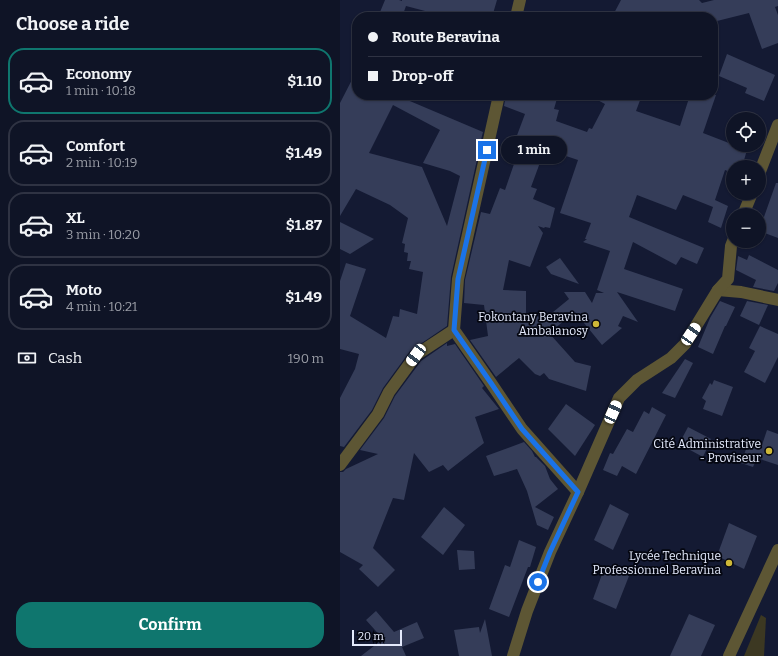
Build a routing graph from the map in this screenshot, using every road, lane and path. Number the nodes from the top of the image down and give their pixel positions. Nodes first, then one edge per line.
1 (520, 0) edge
2 (517, 12) edge
3 (498, 100) edge
4 (778, 125) edge
5 (764, 160) edge
6 (731, 248) edge
7 (718, 290) junction
8 (778, 300) edge
9 (454, 330) junction
10 (340, 465) edge
11 (578, 492) junction
12 (778, 550) edge
13 (513, 656) edge
14 (729, 656) edge

1 - 2 street
3 - 9 street
4 - 5 street
6 - 7 street
7 - 8 street
7 - 11 street
9 - 10 street
9 - 11 street
11 - 13 street
12 - 14 street

